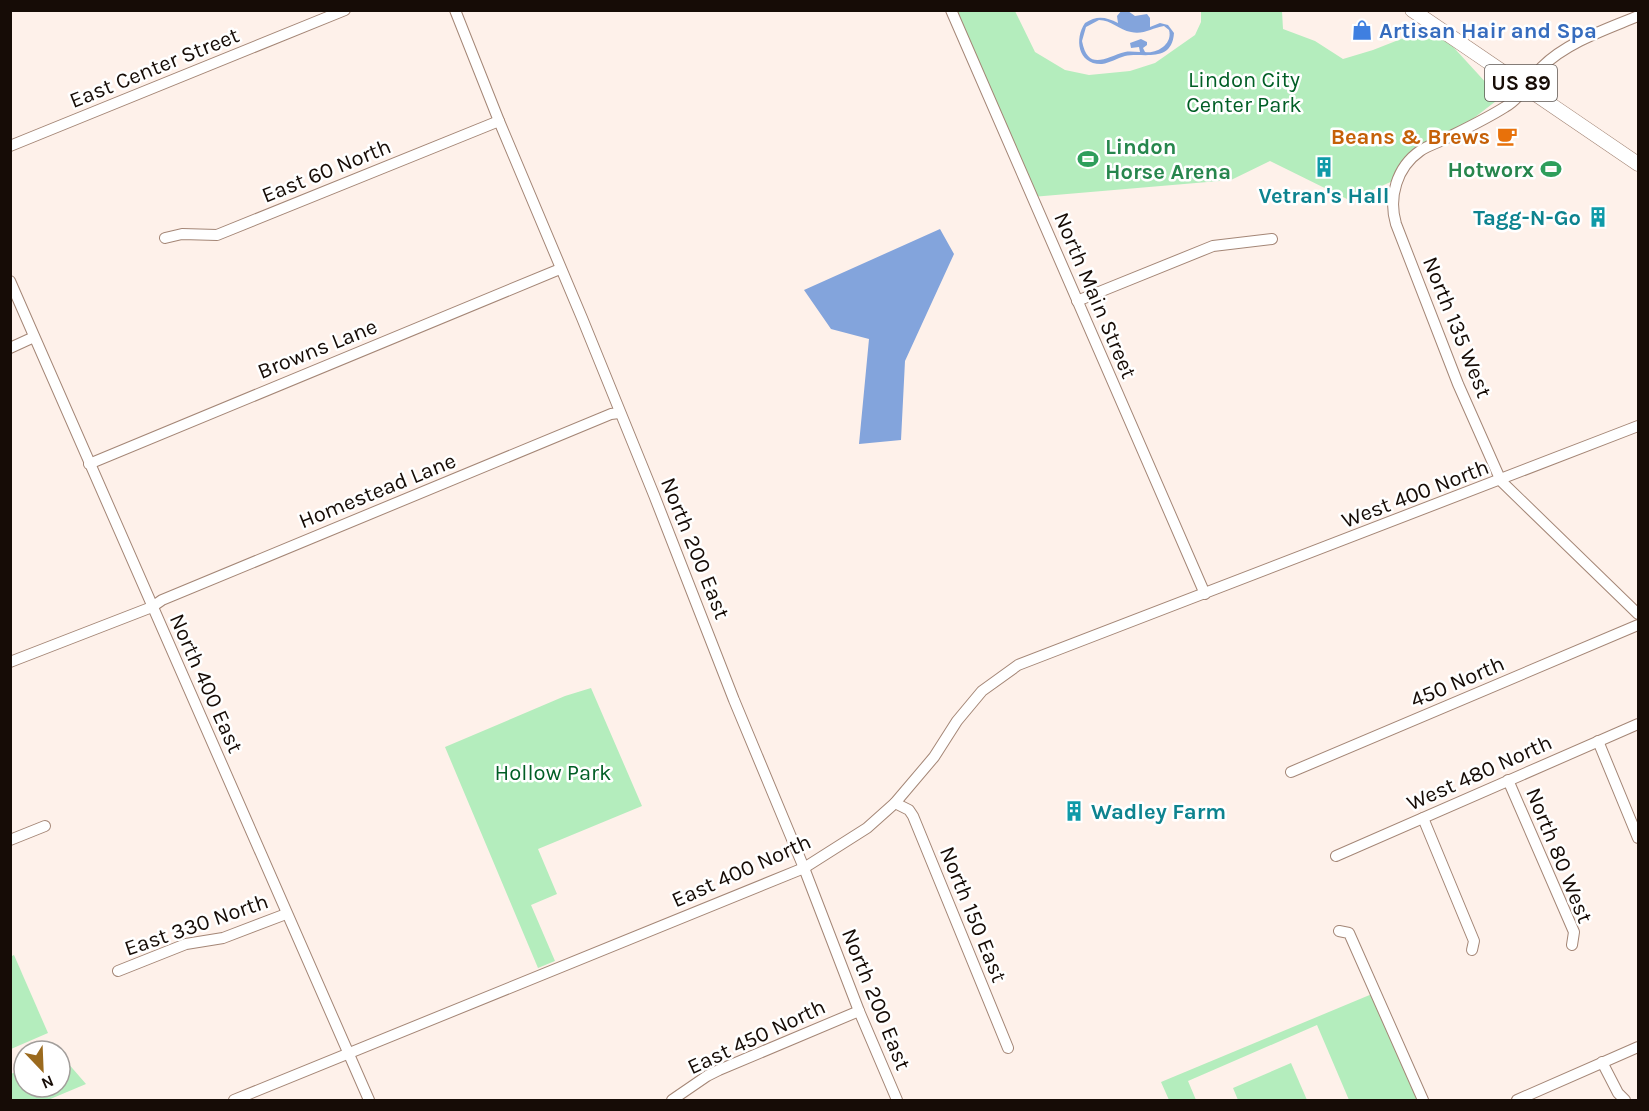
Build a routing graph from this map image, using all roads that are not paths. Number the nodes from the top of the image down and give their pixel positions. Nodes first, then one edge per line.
1 (345, 10) edge
2 (455, 10) edge
3 (951, 10) edge
4 (1412, 10) edge
5 (1638, 16) edge
6 (1526, 87) junction
7 (499, 121) junction
8 (10, 146) edge
9 (1638, 164) edge
10 (165, 238) dead end
11 (1272, 238) dead end
12 (561, 269) junction
13 (10, 281) edge
14 (1077, 301) junction
15 (34, 337) junction
16 (10, 348) edge
17 (619, 413) junction
18 (1638, 426) edge
19 (89, 464) junction
20 (1501, 481) junction
21 (1205, 594) junction
22 (152, 607) junction
23 (1638, 614) edge
24 (1638, 625) edge
25 (10, 662) edge
26 (1638, 724) edge
27 (1598, 741) junction
28 (1291, 772) dead end
29 (1508, 780) junction
30 (895, 803) junction
31 (1423, 818) junction
32 (45, 826) dead end
33 (1638, 838) edge
34 (10, 840) edge
35 (1336, 856) dead end
36 (804, 868) junction
37 (286, 914) junction
38 (1339, 931) dead end
39 (1572, 945) dead end
40 (1472, 950) dead end
41 (118, 970) dead end
42 (859, 1011) junction
43 (1638, 1047) edge
44 (1008, 1048) dead end
45 (348, 1053) junction
46 (1602, 1062) junction
47 (234, 1101) edge
48 (369, 1101) edge
49 (672, 1101) edge
50 (897, 1101) edge
51 (1423, 1101) edge
52 (1517, 1101) edge
53 (1625, 1101) edge

1 - 8 street, East Center Street
2 - 7 street, North 200 East
3 - 14 street, North Main Street
4 - 6 main road, US 89
5 - 6 street
6 - 9 main road, US 89
6 - 20 street, North 135 West
7 - 10 street, East 60 North
7 - 12 street, North 200 East
11 - 14 street
12 - 17 street, North 200 East
12 - 19 street, Browns Lane
13 - 15 street, North 400 East
14 - 21 street, North Main Street
15 - 16 street
15 - 19 street, North 400 East
17 - 22 street, Homestead Lane
17 - 36 street, North 200 East
18 - 20 street, West 400 North
19 - 22 street, North 400 East
20 - 21 street, West 400 North
20 - 23 street
21 - 30 street, East 400 North
22 - 25 street, Homestead Lane
22 - 37 street, North 400 East
24 - 28 street, 450 North
26 - 27 street, West 480 North
27 - 29 street, West 480 North
27 - 33 street
29 - 31 street, West 480 North
29 - 39 street, North 80 West
30 - 36 street, East 400 North
30 - 44 street, North 150 East
31 - 35 street, West 480 North
31 - 40 street
32 - 34 street
36 - 42 street, North 200 East
36 - 45 street, East 400 North
37 - 41 street, East 330 North
37 - 45 street, North 400 East
38 - 51 street
42 - 49 street, East 450 North
42 - 50 street, North 200 East
43 - 46 street
45 - 47 street, East 400 North
45 - 48 street, North 400 East
46 - 52 street
46 - 53 street

